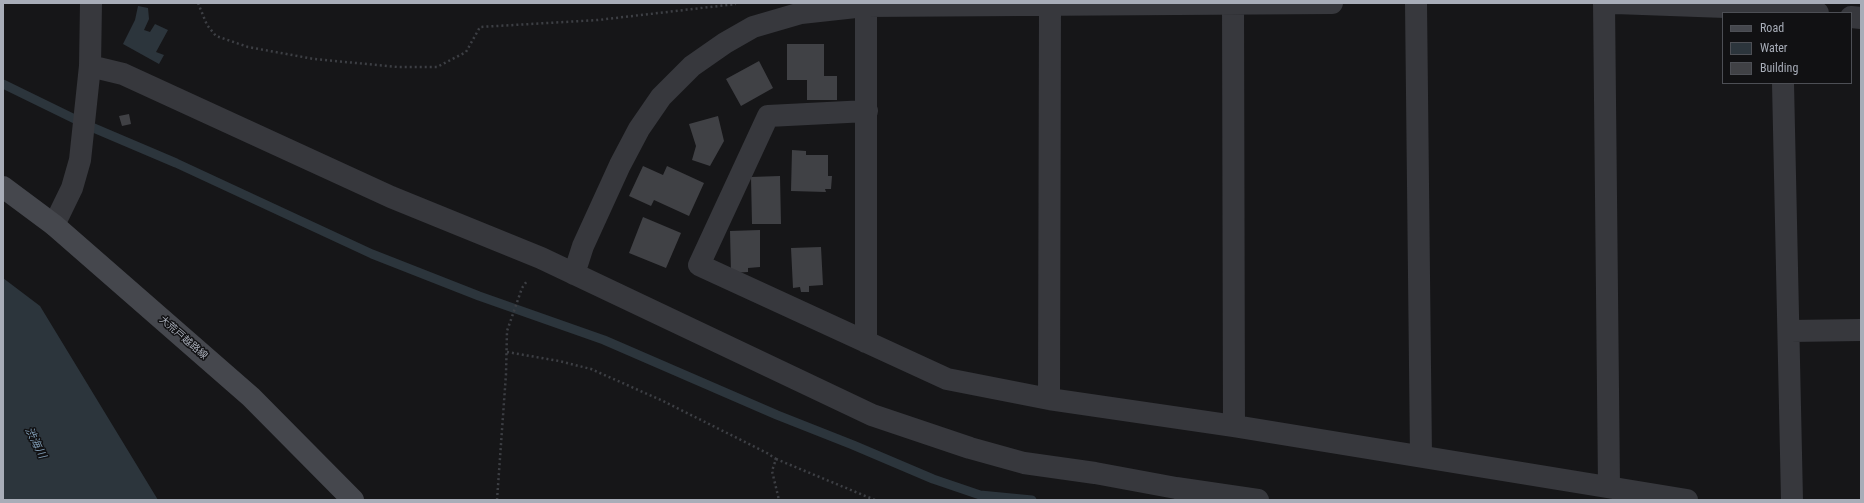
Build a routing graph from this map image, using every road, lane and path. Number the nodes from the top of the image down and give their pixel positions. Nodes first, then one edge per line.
1 (91, 3) edge
2 (198, 3) edge
3 (1332, 3) edge
4 (1416, 3) edge
5 (1604, 3) edge
6 (1615, 3) edge
7 (740, 4) edge
8 (1233, 4) edge
9 (865, 5) edge
10 (1050, 5) junction
11 (1781, 8) edge
12 (1811, 12) edge
13 (90, 66) junction
14 (1783, 84) edge
15 (866, 111) junction
16 (3, 187) edge
17 (54, 225) junction
18 (574, 274) junction
19 (522, 288) dead end
20 (1861, 330) edge
21 (1790, 331) junction
22 (866, 342) junction
23 (507, 352) junction
24 (1049, 399) junction
25 (1234, 426) junction
26 (1421, 456) junction
27 (776, 459) junction
28 (1608, 486) junction
29 (353, 500) edge
30 (496, 500) edge
31 (779, 500) edge
32 (875, 500) edge
33 (1258, 500) edge
34 (1687, 500) edge
35 (1792, 500) edge

1 - 13 street
2 - 7 path
3 - 8 street
4 - 26 street
5 - 28 street
6 - 11 street
8 - 10 street
8 - 25 street
9 - 10 street
9 - 15 street
9 - 18 street
10 - 24 street
11 - 12 street
13 - 17 street
13 - 18 street
14 - 21 street
15 - 22 street
15 - 22 street
16 - 17 main road, 大荒戸越路線
17 - 29 main road, 大荒戸越路線
18 - 33 street
19 - 23 path
20 - 21 street
21 - 35 street
22 - 24 street
23 - 27 path
23 - 30 path
24 - 25 street
25 - 26 street
26 - 28 street
27 - 31 path
27 - 32 path
28 - 34 street

